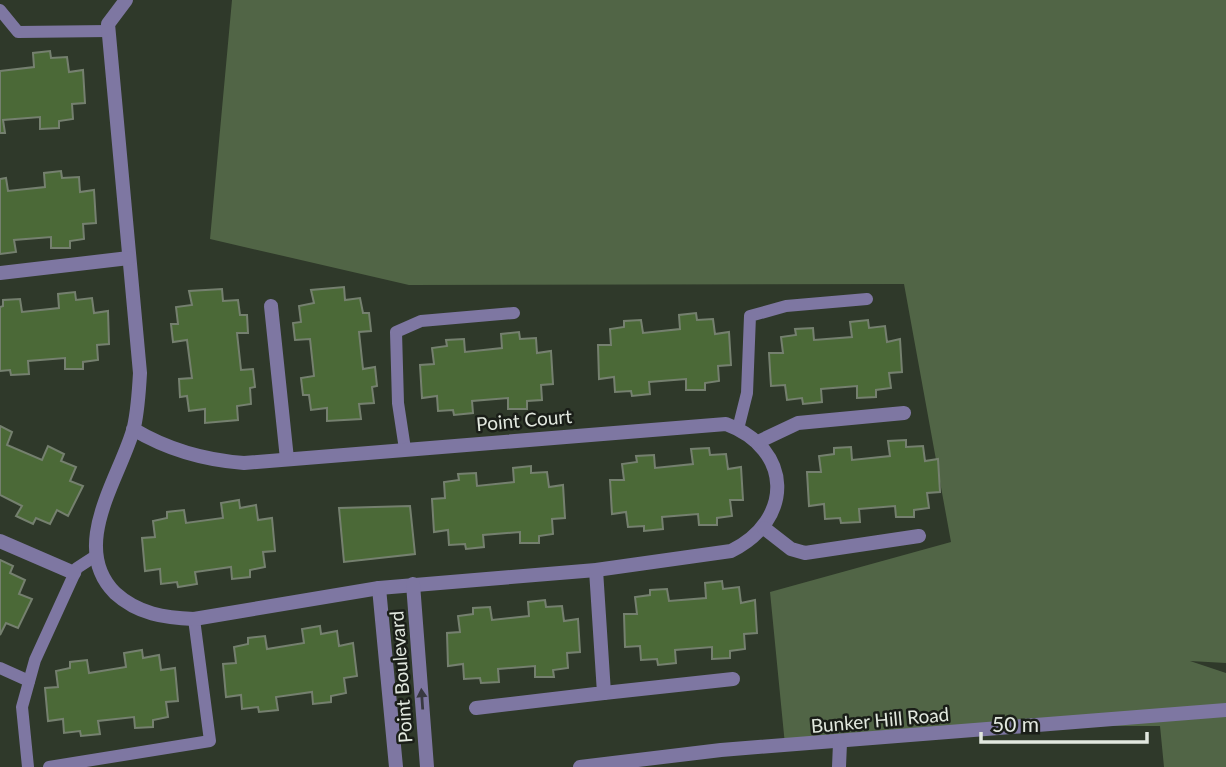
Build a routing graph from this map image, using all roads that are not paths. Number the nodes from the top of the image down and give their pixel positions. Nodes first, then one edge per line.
1 (125, 0) edge
2 (0, 10) edge
3 (108, 31) junction
4 (129, 258) junction
5 (0, 273) edge
6 (867, 299) dead end
7 (271, 306) dead end
8 (514, 313) dead end
9 (904, 413) dead end
10 (134, 429) junction
11 (738, 429) junction
12 (758, 442) junction
13 (405, 449) junction
14 (287, 459) junction
15 (764, 528) junction
16 (919, 536) dead end
17 (0, 541) edge
18 (97, 555) junction
19 (596, 570) junction
20 (74, 573) junction
21 (413, 584) junction
22 (379, 588) junction
23 (194, 619) junction
24 (0, 668) edge
25 (733, 680) dead end
26 (29, 681) junction
27 (604, 693) junction
28 (476, 708) dead end
29 (1226, 710) edge
30 (840, 743) junction
31 (28, 767) edge
32 (49, 767) edge
33 (396, 767) edge
34 (427, 767) edge
35 (580, 767) edge
36 (839, 767) edge

1 - 3 street
2 - 3 lane
3 - 4 street
4 - 5 street
4 - 10 street
6 - 11 lane
7 - 14 street
8 - 13 lane
9 - 12 street
10 - 14 street, Point Court
10 - 18 street
11 - 12 street, Point Court
11 - 13 street, Point Court
12 - 15 street, Point Court
13 - 14 street, Point Court
15 - 16 street
15 - 19 street
17 - 20 street
18 - 20 lane
18 - 23 street
19 - 21 street
19 - 27 street
20 - 26 lane
21 - 22 street
34 -> 21 street, Point Boulevard
22 - 23 street
22 - 33 street, Point Boulevard
23 - 32 lane
24 - 26 lane
25 - 27 street
26 - 31 lane
27 - 28 street
29 - 30 street, Bunker Hill Road
30 - 35 street, Bunker Hill Road
30 - 36 street

